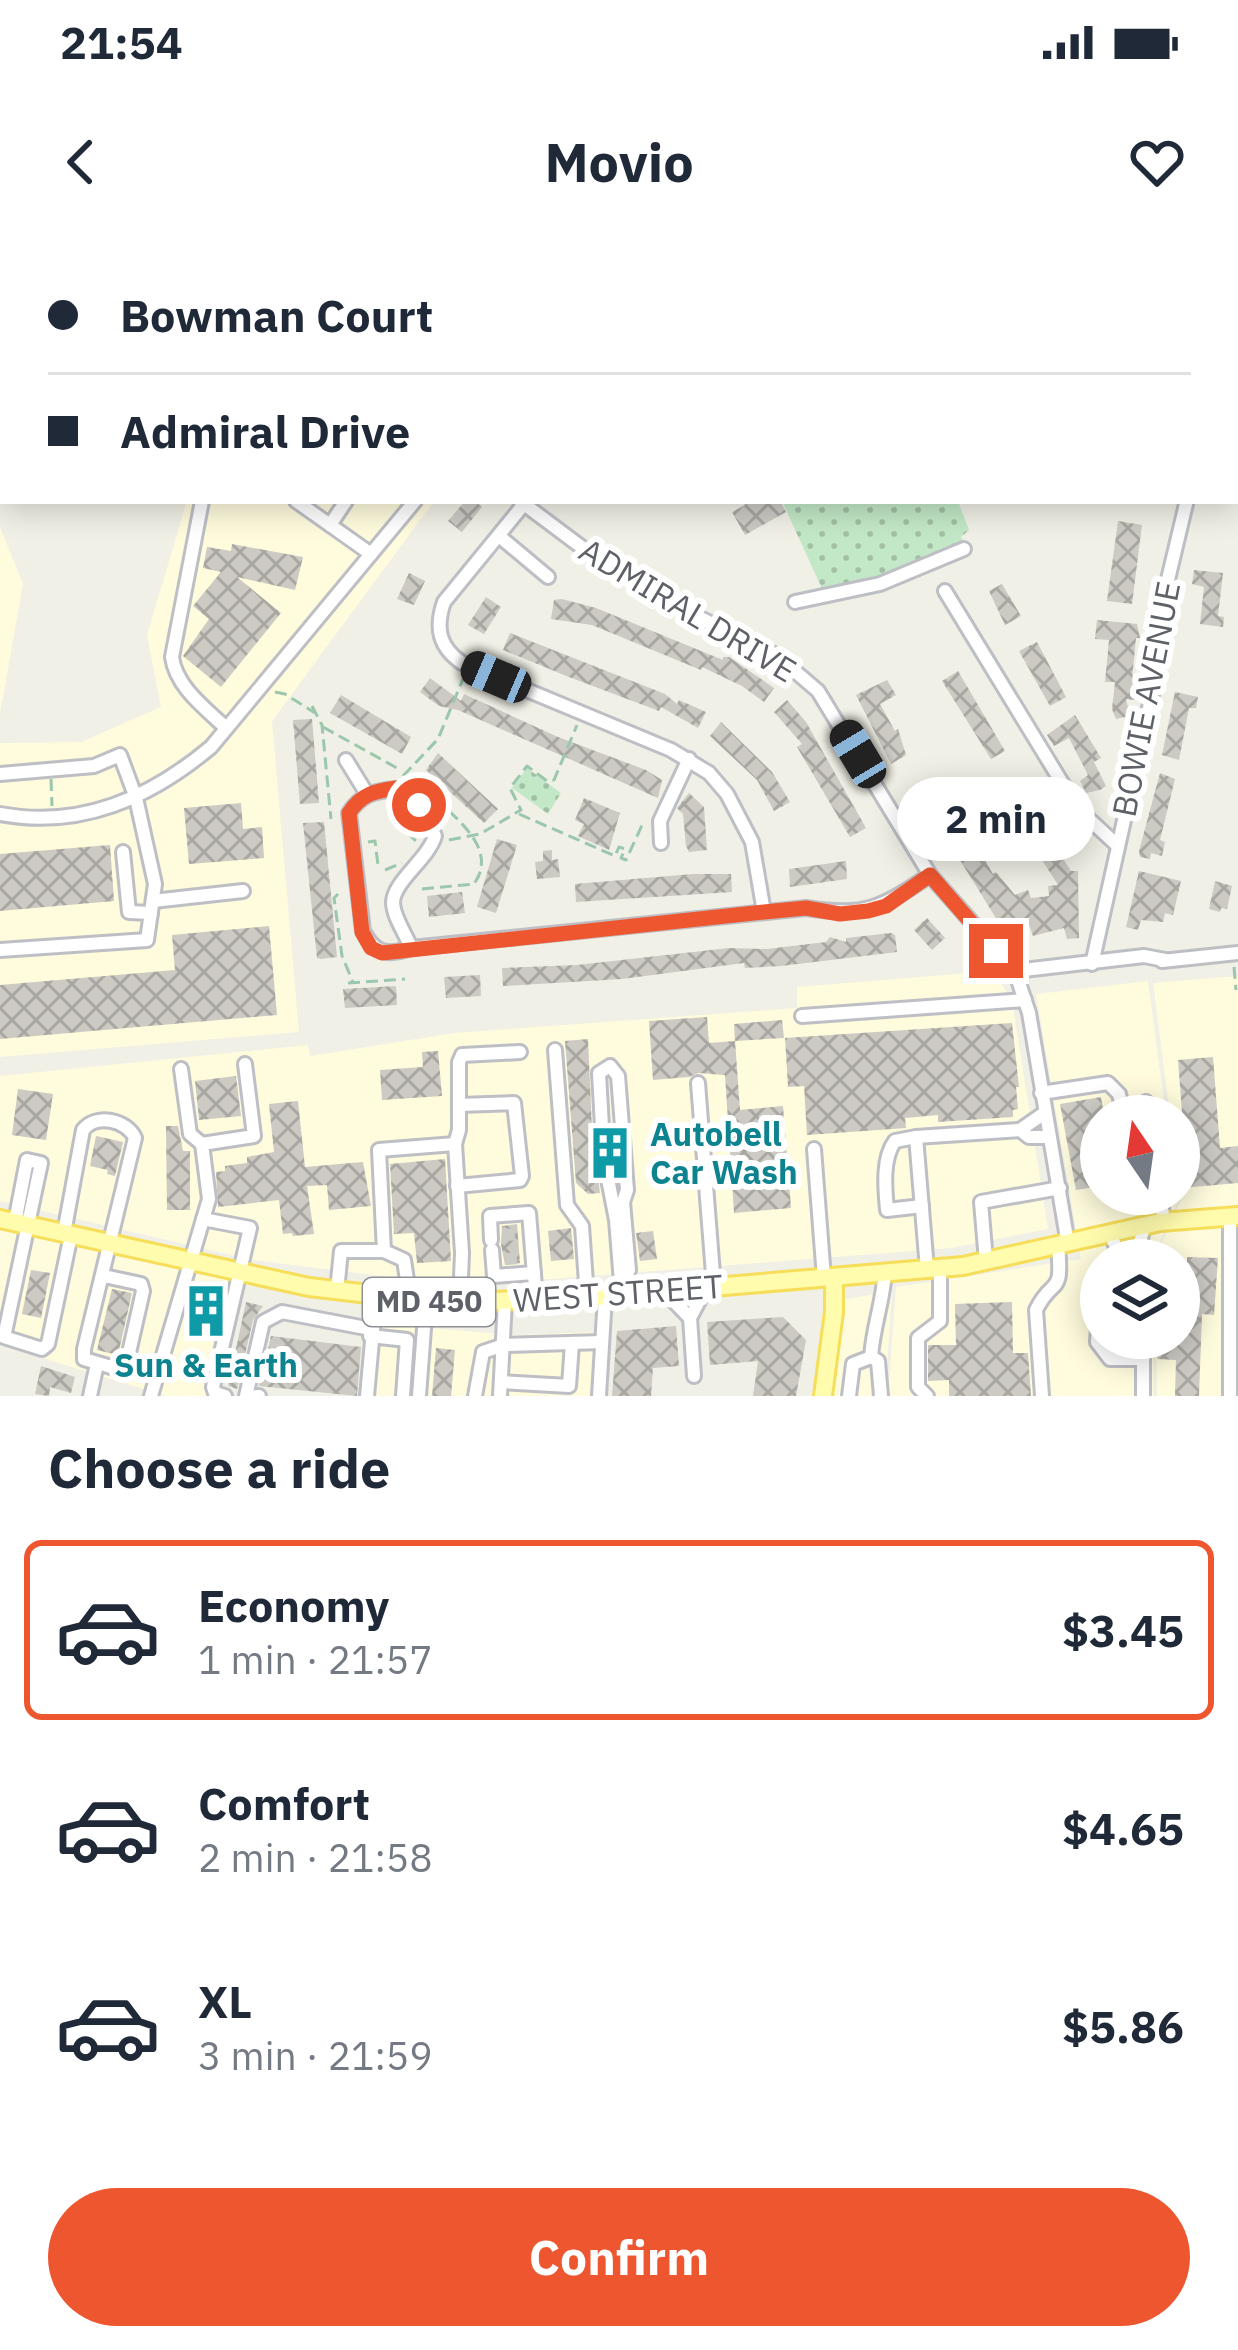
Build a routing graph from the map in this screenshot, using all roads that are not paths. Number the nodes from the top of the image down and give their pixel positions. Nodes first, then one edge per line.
1 (201, 504) edge
2 (300, 504) edge
3 (344, 504) edge
4 (413, 504) edge
5 (521, 504) edge
6 (525, 504) edge
7 (1186, 504) edge
8 (330, 525) junction
9 (499, 536) junction
10 (964, 549) dead end
11 (371, 554) junction
12 (548, 577) dead end
13 (945, 591) dead end
14 (795, 602) dead end
15 (226, 728) junction
16 (688, 759) junction
17 (346, 760) dead end
18 (0, 774) edge
19 (367, 794) junction
20 (136, 797) junction
21 (0, 814) edge
22 (662, 843) dead end
23 (1118, 846) junction
24 (123, 853) dead end
25 (930, 875) junction
26 (243, 891) dead end
27 (152, 907) junction
28 (764, 912) junction
29 (412, 948) junction
30 (0, 950) edge
31 (1237, 961) edge
32 (1092, 964) junction
33 (1015, 971) junction
34 (1025, 1000) junction
35 (802, 1016) dead end
36 (555, 1050) dead end
37 (520, 1052) dead end
38 (244, 1064) dead end
39 (182, 1069) dead end
40 (698, 1083) dead end
41 (1041, 1094) junction
42 (1119, 1095) edge
43 (459, 1105) junction
44 (1043, 1114) junction
45 (602, 1127) tunnel mouth
46 (1020, 1130) junction
47 (916, 1137) junction
48 (1049, 1137) junction
49 (202, 1144) junction
50 (454, 1144) junction
51 (814, 1149) dead end
52 (608, 1179) tunnel mouth
53 (457, 1186) junction
54 (1060, 1188) junction
55 (922, 1206) junction
56 (1163, 1215) edge
57 (1234, 1216) edge
58 (202, 1219) junction
59 (15, 1222) edge
60 (1164, 1222) junction
61 (1144, 1226) junction
62 (68, 1234) junction
63 (1110, 1234) junction
64 (1112, 1239) edge
65 (1141, 1239) edge
66 (112, 1244) junction
67 (1063, 1245) junction
68 (384, 1251) junction
69 (986, 1261) junction
70 (189, 1262) junction
71 (934, 1268) junction
72 (241, 1273) junction
73 (534, 1273) junction
74 (885, 1273) junction
75 (104, 1276) junction
76 (494, 1276) junction
77 (829, 1277) junction
78 (289, 1283) junction
79 (710, 1288) junction
80 (338, 1291) junction
81 (664, 1291) junction
82 (609, 1292) junction
83 (376, 1297) junction
84 (536, 1299) junction
85 (418, 1300) junction
86 (496, 1301) junction
87 (460, 1302) junction
88 (282, 1312) junction
89 (690, 1318) junction
90 (371, 1332) junction
91 (1234, 1336) edge
92 (2, 1337) edge
93 (602, 1342) junction
94 (572, 1343) junction
95 (504, 1346) junction
96 (871, 1357) junction
97 (1144, 1359) edge
98 (97, 1364) junction
99 (694, 1376) dead end
100 (501, 1389) edge
101 (90, 1396) edge
102 (151, 1396) edge
103 (225, 1396) edge
104 (246, 1396) edge
105 (367, 1396) edge
106 (403, 1396) edge
107 (419, 1396) edge
108 (476, 1396) edge
109 (599, 1396) edge
110 (824, 1396) edge
111 (849, 1396) edge
112 (881, 1396) edge
113 (927, 1396) edge
114 (1042, 1396) edge
115 (1143, 1396) edge
116 (1230, 1396) edge

1 - 15 street
2 - 8 street
3 - 8 street
4 - 11 street
5 - 9 street
6 - 25 street, ADMIRAL DRIVE
7 - 23 street, BOWIE AVENUE
8 - 11 street
9 - 12 street
9 - 16 street
10 - 14 street
11 - 15 street
13 - 23 street
15 - 20 street
16 - 22 street
16 - 28 street
17 - 19 street
18 - 20 street
19 - 29 street
19 - 29 street
20 - 21 street
20 - 27 street
23 - 32 street, BOWIE AVENUE
24 - 27 street
25 - 28 street
25 - 33 street, ADMIRAL DRIVE
26 - 27 street
27 - 30 street
28 - 29 street
31 - 32 street
32 - 33 street
33 - 34 street, ADMIRAL DRIVE
34 - 35 street
34 - 41 street, ADMIRAL DRIVE
36 - 82 street
37 - 43 street
38 - 49 street
39 - 49 street
40 - 79 street
41 - 42 street
41 - 44 street, ADMIRAL DRIVE
43 - 50 street
43 - 53 street
44 - 46 street
44 - 48 street, ADMIRAL DRIVE
45 - 82 street
46 - 47 street
46 - 48 street
47 - 55 street
47 - 55 street
48 - 54 street, ADMIRAL DRIVE
49 - 58 street
50 - 53 street
50 - 68 street
51 - 77 street
52 - 82 street
53 - 87 street
54 - 67 street, ADMIRAL DRIVE
54 - 69 street
55 - 71 street
56 - 60 street
57 - 60 main road, WEST STREET / MD 450
57 - 91 street
58 - 70 street
58 - 72 street
59 - 62 main road, WEST STREET / MD 450
59 - 92 street
60 - 61 main road, WEST STREET / MD 450
61 - 63 main road, WEST STREET / MD 450
61 - 65 street
62 - 66 main road, WEST STREET / MD 450
62 - 66 street
62 - 92 street
63 - 64 street
63 - 67 main road, WEST STREET / MD 450
66 - 70 main road, WEST STREET / MD 450
66 - 75 street
67 - 69 main road, WEST STREET / MD 450
67 - 114 street
68 - 80 street
68 - 85 street
69 - 71 main road, WEST STREET / MD 450
70 - 72 main road, WEST STREET / MD 450
70 - 102 street
71 - 74 main road, WEST STREET / MD 450
71 - 113 street
72 - 78 main road, WEST STREET / MD 450
72 - 103 street
73 - 76 street
73 - 76 street
73 - 84 street
74 - 77 main road, WEST STREET / MD 450
74 - 96 street
75 - 98 street
75 - 98 street
76 - 86 street
77 - 79 main road, WEST STREET / MD 450
77 - 110 main road
78 - 80 main road, WEST STREET / MD 450
78 - 88 street
79 - 81 main road, WEST STREET / MD 450
79 - 89 street
80 - 83 main road, WEST STREET / MD 450
81 - 82 main road, WEST STREET / MD 450
81 - 89 street
82 - 84 main road, WEST STREET / MD 450
82 - 93 street
83 - 85 main road, WEST STREET / MD 450
83 - 90 street
84 - 86 main road, WEST STREET / MD 450
85 - 87 main road, WEST STREET / MD 450
85 - 107 street
86 - 87 main road, WEST STREET / MD 450
86 - 95 street
88 - 90 street
88 - 104 street
89 - 99 street
90 - 105 street
90 - 106 street
91 - 116 street
93 - 94 street
93 - 109 street
94 - 95 street
94 - 100 street
95 - 100 street
95 - 108 street
96 - 111 street
96 - 112 street
97 - 115 street
98 - 101 street

